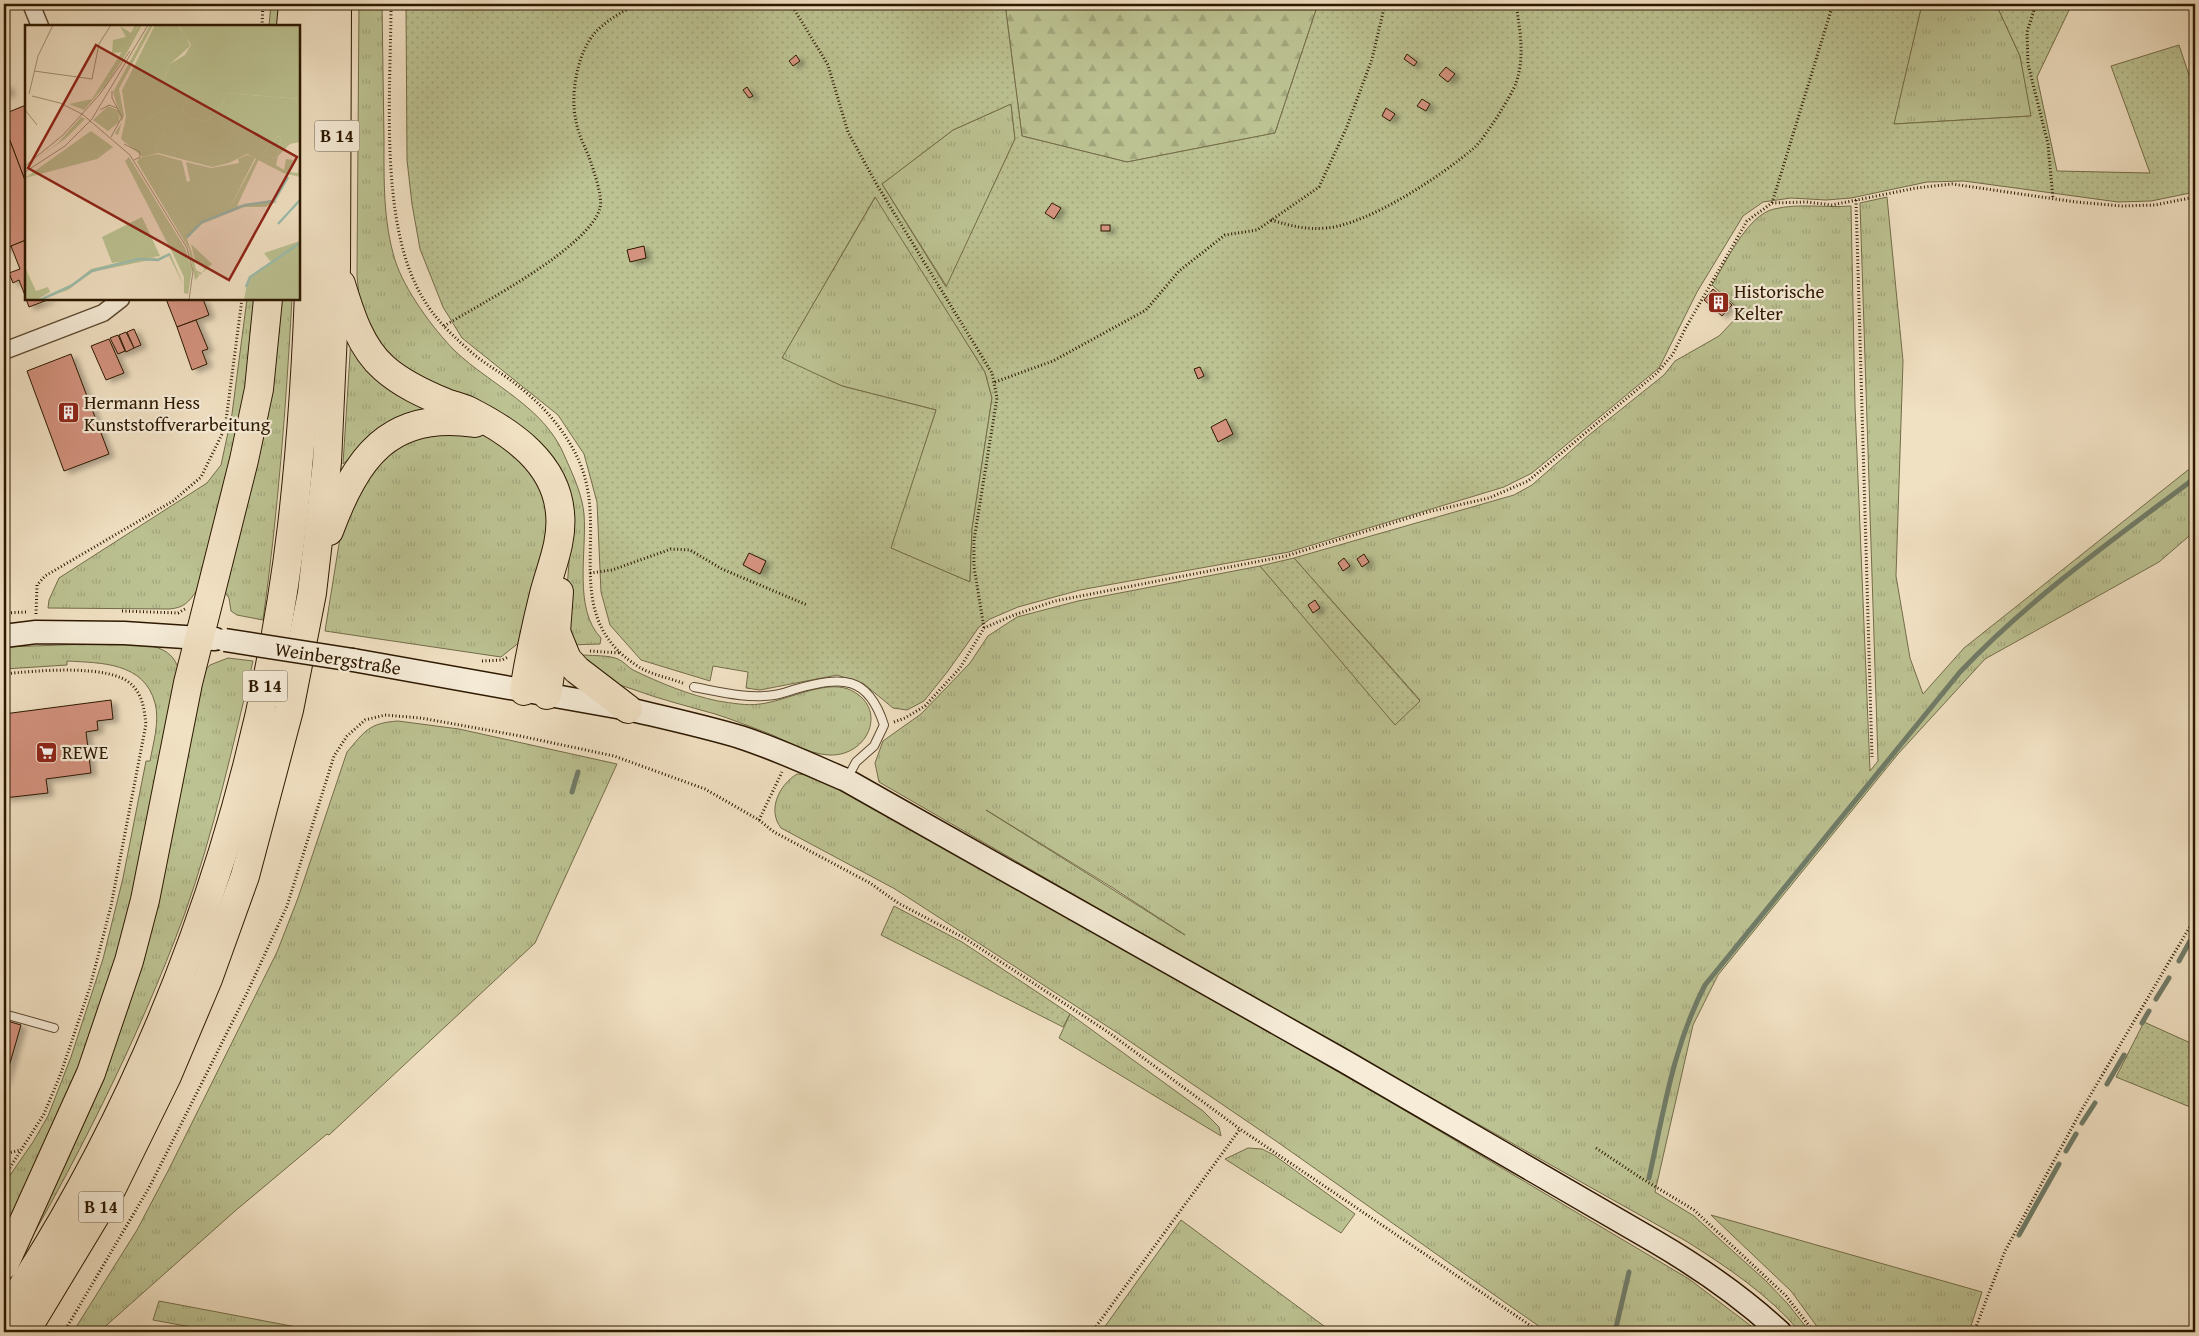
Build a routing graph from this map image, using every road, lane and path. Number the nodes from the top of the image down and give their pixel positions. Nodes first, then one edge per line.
1 (31, 4) edge
2 (263, 4) edge
3 (293, 4) edge
4 (312, 4) edge
5 (338, 4) edge
6 (391, 4) edge
7 (638, 4) edge
8 (791, 4) edge
9 (1385, 4) edge
10 (1516, 4) edge
11 (1832, 4) edge
12 (2036, 4) edge
13 (40, 25) edge
14 (262, 25) edge
15 (291, 25) edge
16 (2195, 197) edge
17 (2053, 198) junction
18 (1856, 200) junction
19 (1772, 203) junction
20 (1271, 220) junction
21 (336, 268) junction
22 (120, 300) edge
23 (242, 300) edge
24 (268, 300) edge
25 (4, 351) edge
26 (995, 382) junction
27 (496, 427) junction
28 (556, 555) junction
29 (317, 564) junction
30 (590, 573) dead end
31 (210, 596) junction
32 (807, 605) dead end
33 (45, 611) dead end
34 (113, 611) dead end
35 (4, 613) edge
36 (36, 621) junction
37 (984, 628) junction
38 (556, 632) junction
39 (4, 636) edge
40 (212, 639) junction
41 (621, 654) dead end
42 (511, 656) dead end
43 (472, 660) dead end
44 (4, 674) edge
45 (694, 687) joint
46 (535, 693) junction
47 (628, 709) junction
48 (884, 725) junction
49 (788, 754) junction
50 (1872, 757) dead end
51 (846, 780) junction
52 (759, 820) junction
53 (2195, 918) edge
54 (4, 1014) edge
55 (54, 1028) dead end
56 (1240, 1129) junction
57 (1596, 1148) dead end
58 (22, 1149) junction
59 (4, 1154) edge
60 (4, 1177) edge
61 (4, 1265) edge
62 (4, 1315) edge
63 (25, 1332) edge
64 (64, 1332) edge
65 (1092, 1332) edge
66 (1540, 1332) edge
67 (1780, 1332) edge
68 (1814, 1332) edge
69 (1974, 1332) edge

1 - 13 street
2 - 14 path
3 - 15 highway
4 - 62 highway, B 14
5 - 21 highway, B 14
6 - 7 path
8 - 26 path
9 - 20 path
10 - 20 path
11 - 19 path
12 - 17 path
16 - 17 path
17 - 18 path
18 - 19 path
18 - 50 path
19 - 37 path
20 - 26 path
21 - 27 highway
21 - 29 highway, B 14
22 - 25 street
23 - 36 path
24 - 31 highway
26 - 37 path
27 - 28 highway
27 - 29 highway
28 - 38 highway
28 - 46 highway
29 - 63 highway, B 14
30 - 32 path
31 - 34 path
31 - 40 highway
33 - 36 path
35 - 36 path
36 - 39 main road, Weinbergstraße
36 - 40 main road, Weinbergstraße
37 - 48 path
38 - 46 highway
38 - 47 highway
40 - 46 main road, Weinbergstraße, bridge
40 - 61 highway
41 - 45 path
42 - 43 path
44 - 58 path
45 - 48 lane
46 - 47 main road, Weinbergstraße
47 - 49 main road, Weinbergstraße
48 - 51 lane
49 - 51 main road, Weinbergstraße
49 - 52 path
51 - 67 main road, Weinbergstraße
52 - 56 path
52 - 64 path
53 - 69 path
54 - 55 lane
56 - 65 path
56 - 66 path
57 - 68 path
58 - 59 path
58 - 60 path

